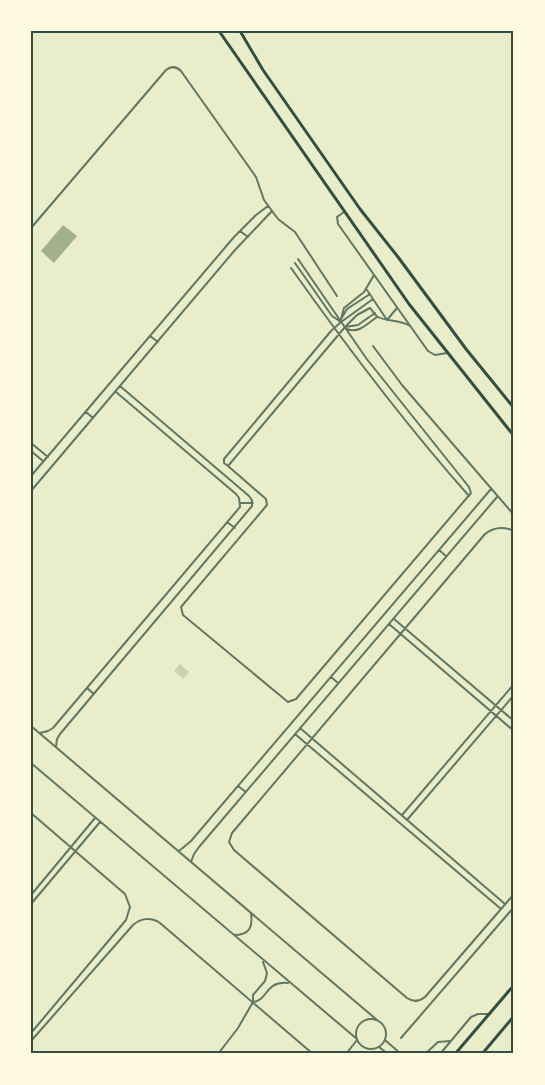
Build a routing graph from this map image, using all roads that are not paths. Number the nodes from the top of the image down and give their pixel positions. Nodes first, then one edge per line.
1 (219, 31) edge
2 (240, 31) edge
3 (268, 206) junction
4 (272, 211) junction
5 (344, 212) junction
6 (31, 228) edge
7 (240, 231) junction
8 (248, 237) junction
9 (298, 259) dead end
10 (295, 263) dead end
11 (291, 268) dead end
12 (374, 275) junction
13 (367, 290) junction
14 (370, 294) junction
15 (337, 296) dead end
16 (373, 298) junction
17 (397, 308) junction
18 (375, 314) junction
19 (378, 316) junction
20 (388, 320) junction
21 (341, 322) junction
22 (410, 326) junction
23 (345, 327) junction
24 (334, 328) junction
25 (339, 334) junction
26 (150, 336) junction
27 (158, 342) junction
28 (373, 346) dead end
29 (447, 353) junction
30 (120, 386) junction
31 (116, 392) junction
32 (514, 408) edge
33 (86, 412) junction
34 (93, 418) junction
35 (514, 436) edge
36 (31, 443) edge
37 (31, 451) edge
38 (48, 457) junction
39 (446, 458) junction
40 (44, 462) junction
41 (439, 462) junction
42 (228, 466) junction
43 (31, 476) edge
44 (490, 489) junction
45 (31, 491) edge
46 (469, 496) junction
47 (497, 497) junction
48 (240, 503) junction
49 (253, 503) junction
50 (514, 515) edge
51 (227, 522) junction
52 (235, 528) junction
53 (514, 531) edge
54 (439, 550) junction
55 (446, 556) junction
56 (393, 618) junction
57 (388, 624) junction
58 (405, 629) junction
59 (401, 634) junction
60 (331, 677) junction
61 (338, 683) junction
62 (514, 684) edge
63 (87, 688) junction
64 (94, 694) junction
65 (514, 695) edge
66 (495, 705) junction
67 (501, 710) junction
68 (490, 711) junction
69 (496, 716) junction
70 (514, 721) edge
71 (31, 726) edge
72 (300, 728) junction
73 (514, 731) edge
74 (40, 733) junction
75 (295, 734) junction
76 (312, 739) junction
77 (307, 744) junction
78 (56, 747) junction
79 (31, 763) edge
80 (238, 786) junction
81 (246, 792) junction
82 (31, 813) edge
83 (402, 815) junction
84 (95, 818) junction
85 (407, 820) junction
86 (100, 822) junction
87 (71, 848) junction
88 (179, 851) junction
89 (76, 852) junction
90 (191, 862) junction
91 (463, 868) junction
92 (458, 873) junction
93 (514, 894) edge
94 (31, 895) edge
95 (31, 904) edge
96 (505, 904) junction
97 (514, 907) edge
98 (501, 909) junction
99 (251, 912) junction
100 (234, 935) junction
101 (262, 960) junction
102 (290, 983) junction
103 (514, 985) edge
104 (264, 988) junction
105 (253, 1002) junction
106 (489, 1014) junction
107 (514, 1016) edge
108 (377, 1020) junction
109 (31, 1033) edge
110 (401, 1038) dead end
111 (357, 1040) junction
112 (385, 1040) junction
113 (31, 1041) edge
114 (450, 1041) junction
115 (380, 1047) junction
116 (368, 1049) junction
117 (218, 1054) edge
118 (313, 1054) edge
119 (346, 1054) edge
120 (364, 1054) edge
121 (388, 1054) edge
122 (402, 1054) edge
123 (425, 1054) edge
124 (440, 1054) edge
125 (455, 1054) edge
126 (482, 1054) edge

1 - 5 main road
2 - 32 main road
3 - 4 street
3 - 6 street
3 - 7 street
4 - 8 street
4 - 15 street
5 - 12 street
5 - 29 main road
7 - 8 street
7 - 26 street
8 - 27 street
9 - 21 street
10 - 21 street
11 - 24 street
12 - 13 street
12 - 17 street
13 - 14 street
13 - 21 street
14 - 16 street
14 - 21 street
16 - 20 street
16 - 21 street
17 - 20 street
17 - 22 street
18 - 19 street
18 - 23 street
18 - 23 street
19 - 20 street
19 - 23 street
20 - 22 street
21 - 23 street
21 - 24 street
22 - 29 street
23 - 25 street
23 - 39 street
24 - 25 street
24 - 42 street
25 - 41 street
25 - 42 street
26 - 27 street
26 - 33 street
27 - 30 street
28 - 44 street
29 - 35 main road
30 - 31 street
30 - 49 street
31 - 34 street
31 - 48 street
33 - 34 street
33 - 38 street
34 - 45 street
36 - 38 street
37 - 40 street
38 - 40 street
39 - 41 street
39 - 46 street
40 - 43 street
41 - 46 street
42 - 46 street
44 - 47 street
44 - 54 street
47 - 50 street
47 - 55 street
48 - 49 street
48 - 51 street
49 - 52 street
51 - 52 street
51 - 63 street
52 - 64 street
53 - 58 street
54 - 55 street
54 - 60 street
55 - 56 street
56 - 57 street
56 - 58 street
57 - 59 street
57 - 61 street
58 - 59 street
58 - 66 street
59 - 68 street
59 - 76 street
60 - 61 street
60 - 80 street
61 - 72 street
62 - 66 street
63 - 64 street
63 - 74 street
64 - 78 street
65 - 67 street
66 - 67 street
66 - 68 street
67 - 69 street
67 - 70 street
68 - 69 street
68 - 83 street
69 - 73 street
69 - 85 street
71 - 74 street
72 - 75 street
72 - 76 street
74 - 78 street
75 - 77 street
75 - 81 street
76 - 77 street
76 - 83 street
77 - 92 street
77 - 98 street
78 - 88 street
79 - 84 street
80 - 81 street
80 - 88 street
81 - 90 street
82 - 87 street
83 - 85 street
84 - 86 street
84 - 87 street
85 - 91 street
86 - 89 street
86 - 100 street
87 - 89 street
87 - 94 street
88 - 90 street
89 - 95 street
89 - 109 street
90 - 99 street
91 - 92 street
91 - 96 street
92 - 98 street
93 - 96 street
96 - 98 street
97 - 110 street
99 - 100 street
99 - 108 street
100 - 101 street
101 - 102 street
101 - 104 street
102 - 104 street
102 - 111 street
103 - 106 main road
104 - 105 street
104 - 105 street
105 - 113 street
105 - 117 street
105 - 118 street
106 - 114 street
106 - 125 main road
107 - 126 main road
108 - 111 street
108 - 112 street
111 - 116 street
111 - 119 street
112 - 115 street
112 - 122 street
114 - 123 street
114 - 124 street
115 - 116 street
115 - 121 street
116 - 120 street

